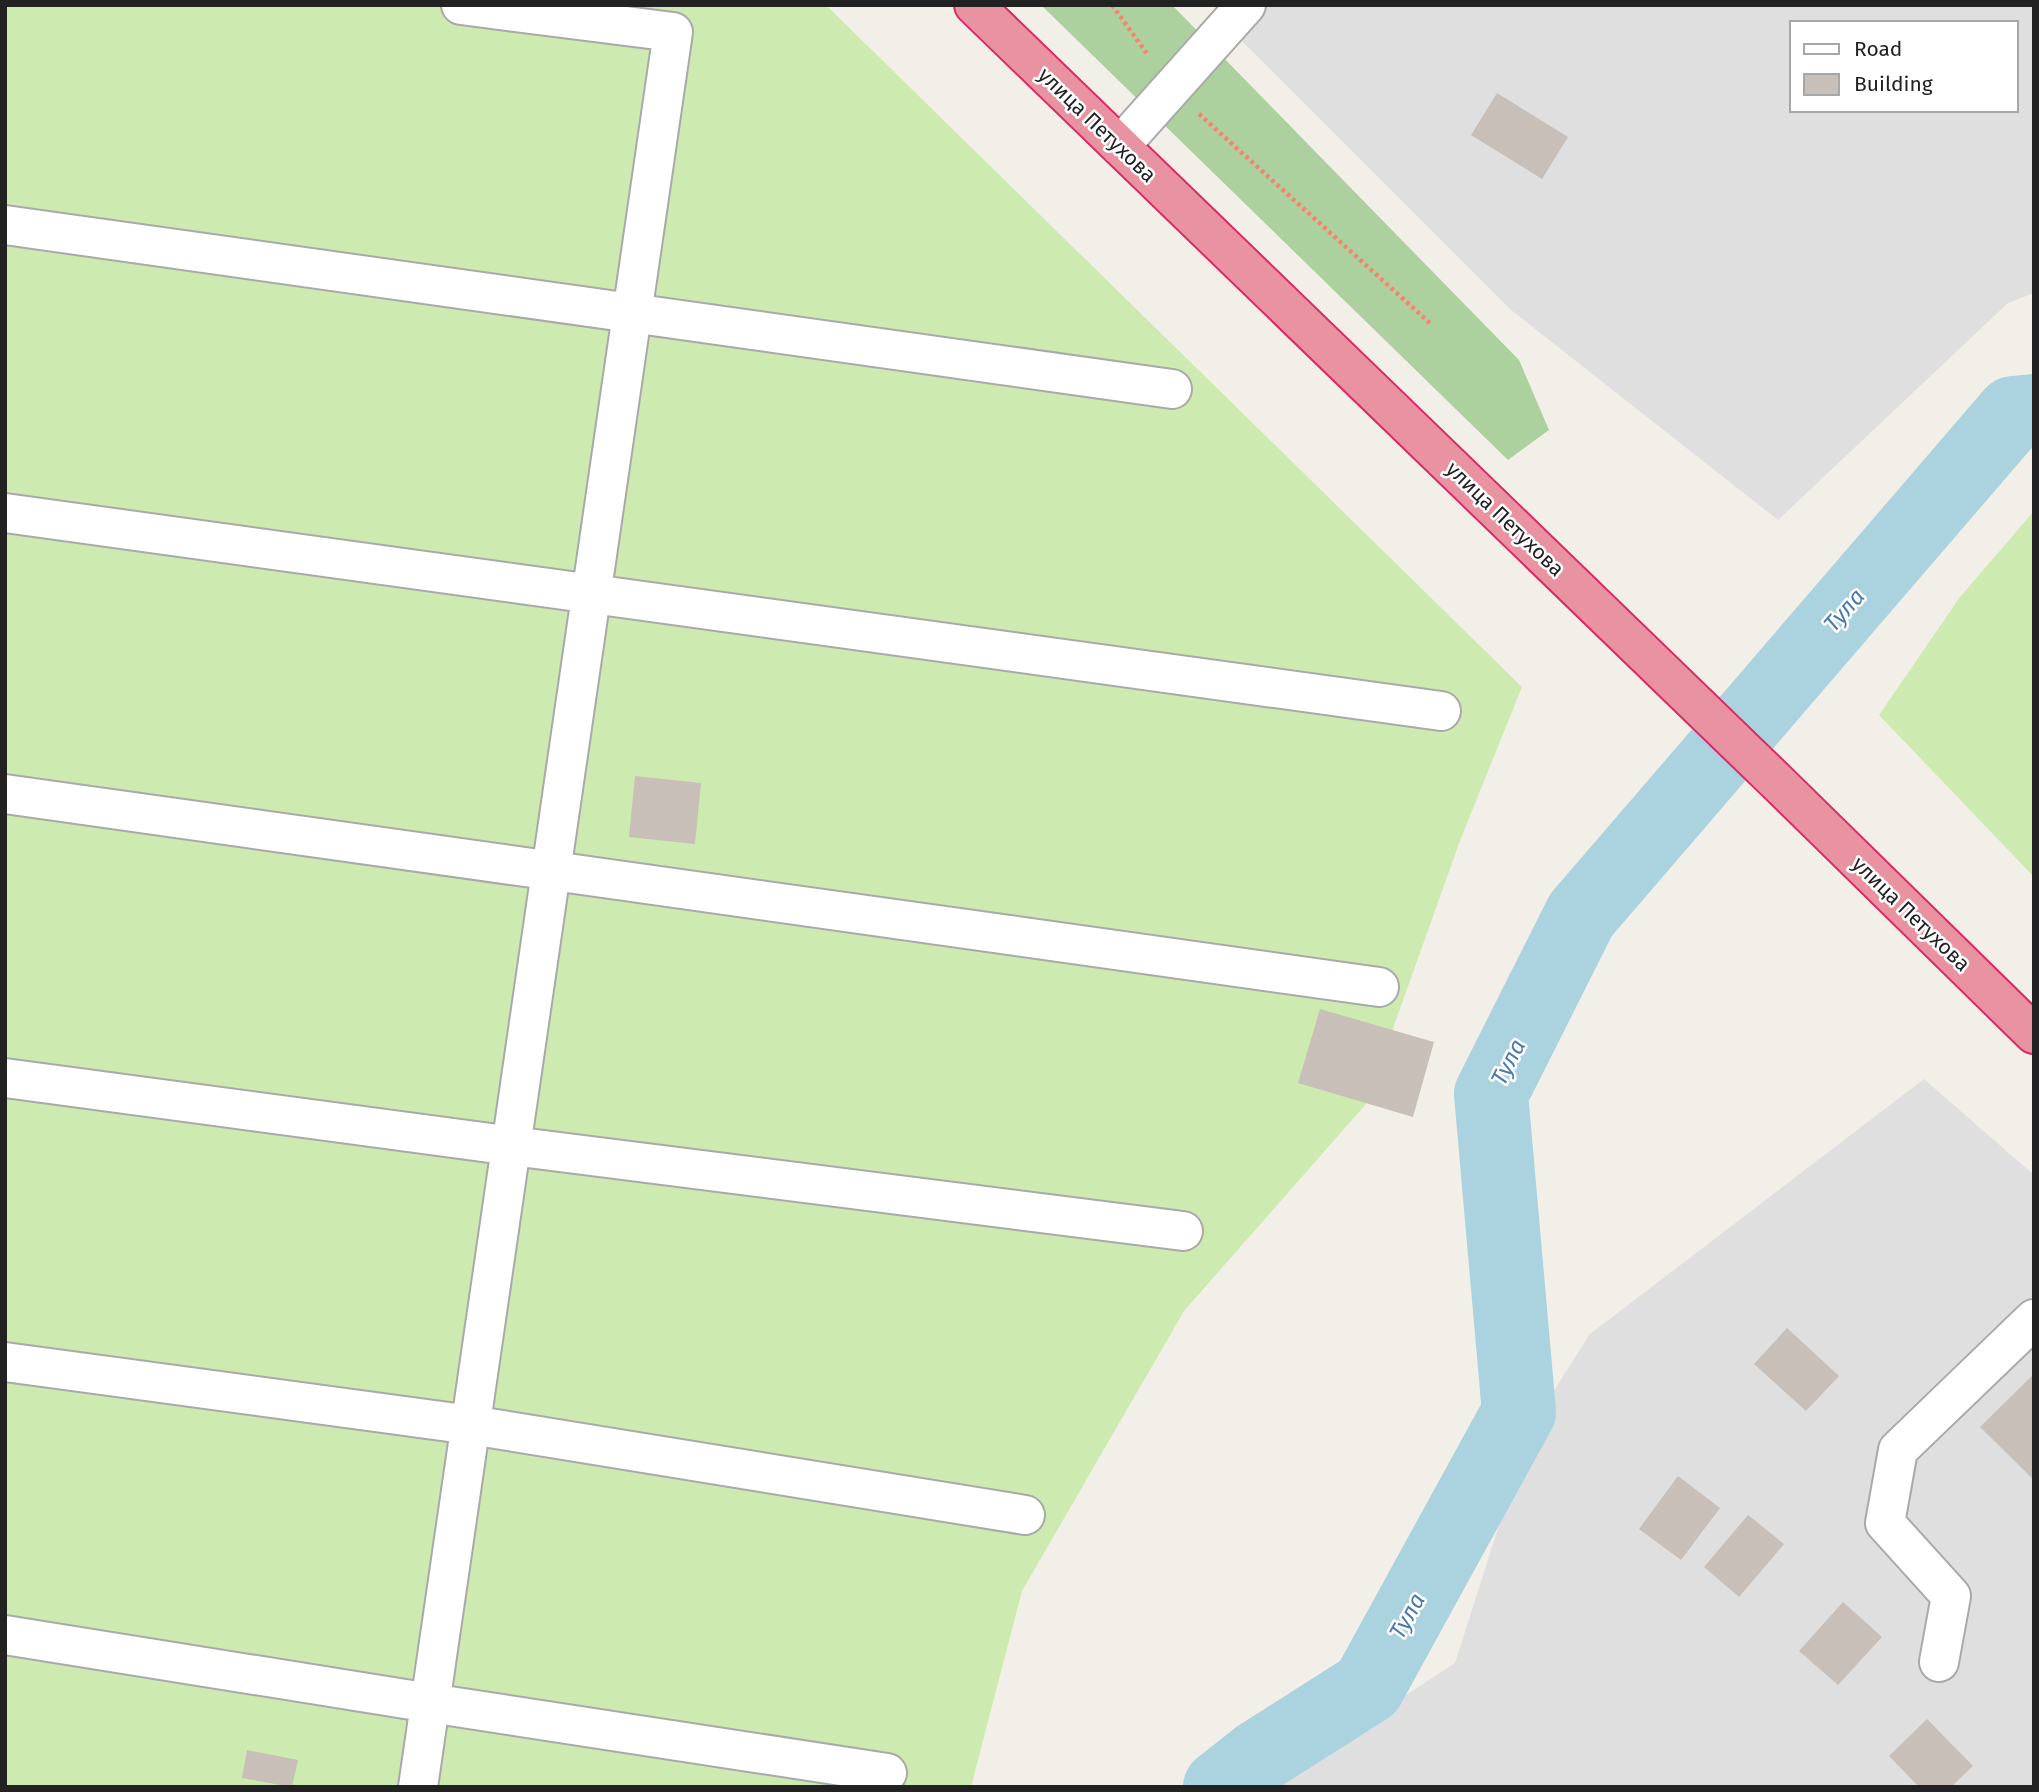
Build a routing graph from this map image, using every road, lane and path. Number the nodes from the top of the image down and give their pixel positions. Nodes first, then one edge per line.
1 (461, 5) edge
2 (974, 5) edge
3 (1112, 5) edge
4 (1246, 5) edge
5 (1171, 88) junction
6 (1120, 146) junction
7 (5, 225) edge
8 (632, 314) junction
9 (1432, 325) dead end
10 (1172, 389) dead end
11 (5, 513) edge
12 (592, 595) junction
13 (1441, 711) dead end
14 (5, 794) edge
15 (552, 870) junction
16 (1379, 987) dead end
17 (2034, 1034) edge
18 (5, 1078) edge
19 (512, 1146) junction
20 (1183, 1231) dead end
21 (2034, 1319) edge
22 (5, 1362) edge
23 (471, 1425) junction
24 (1025, 1515) dead end
25 (5, 1635) edge
26 (1939, 1662) dead end
27 (430, 1703) junction
28 (887, 1773) dead end
29 (418, 1787) edge

1 - 8 street
2 - 6 highway, улица Петухова
3 - 5 path
4 - 5 street
5 - 6 street
5 - 9 path
6 - 17 highway, улица Петухова
7 - 8 street
8 - 10 street
8 - 12 street
11 - 12 street
12 - 13 street
12 - 15 street
14 - 15 street
15 - 16 street
15 - 19 street
18 - 19 street
19 - 20 street
19 - 23 street
21 - 26 street
22 - 23 street
23 - 24 street
23 - 27 street
25 - 27 street
27 - 28 street
27 - 29 street

